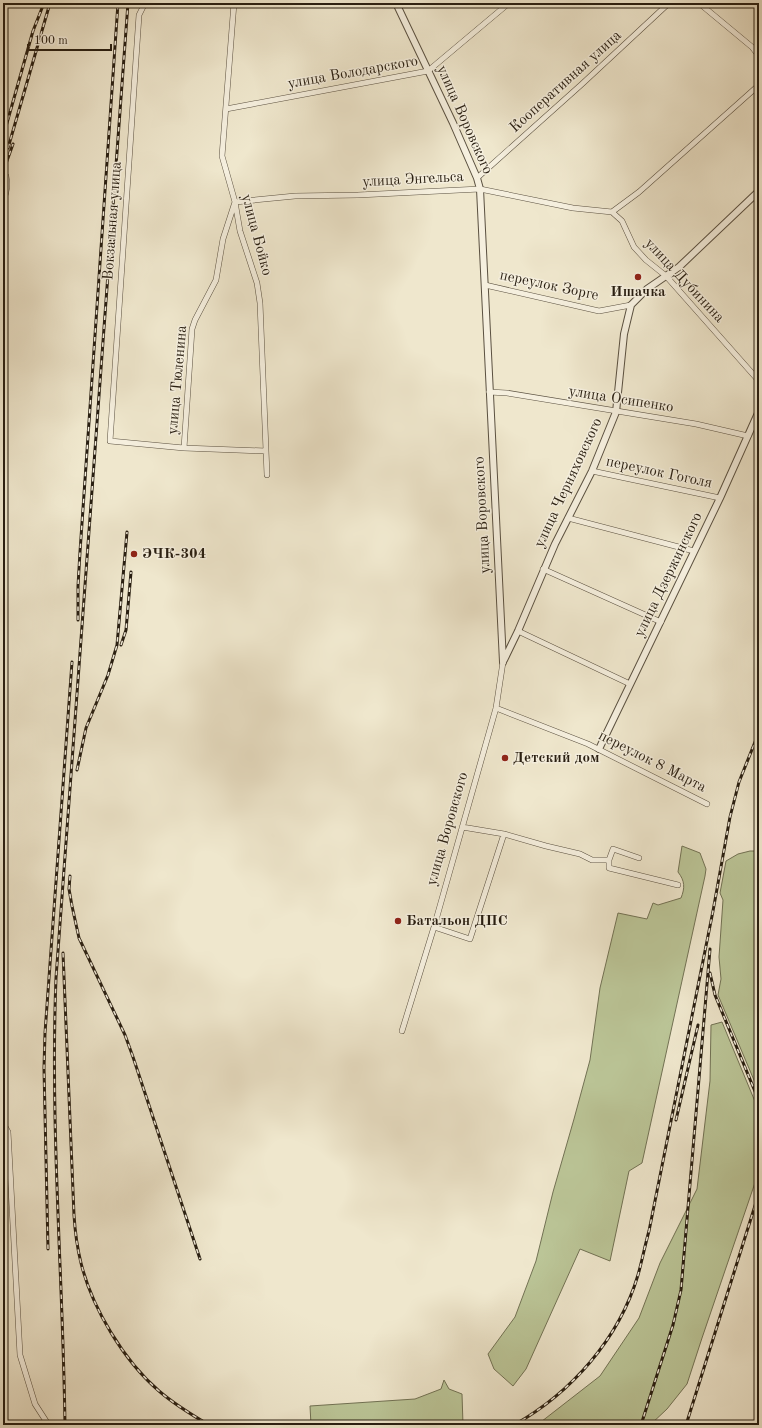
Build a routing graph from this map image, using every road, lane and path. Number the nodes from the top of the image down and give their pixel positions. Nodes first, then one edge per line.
1 (145, 3) edge
2 (234, 3) edge
3 (396, 3) edge
4 (509, 3) edge
5 (669, 3) edge
6 (699, 3) edge
7 (759, 56) edge
8 (428, 72) junction
9 (759, 85) edge
10 (226, 109) junction
11 (3, 174) edge
12 (477, 178) junction
13 (480, 189) junction
14 (759, 192) edge
15 (3, 201) edge
16 (235, 202) junction
17 (612, 212) junction
18 (666, 276) junction
19 (486, 285) junction
20 (631, 305) junction
21 (759, 381) edge
22 (489, 392) junction
23 (759, 411) edge
24 (616, 412) junction
25 (748, 436) junction
26 (184, 448) junction
27 (266, 451) junction
28 (592, 471) junction
29 (267, 475) dead end
30 (720, 498) junction
31 (568, 518) junction
32 (694, 551) junction
33 (543, 569) junction
34 (661, 622) junction
35 (518, 631) junction
36 (503, 662) junction
37 (630, 684) junction
38 (496, 708) junction
39 (599, 749) junction
40 (707, 804) dead end
41 (462, 827) junction
42 (504, 834) junction
43 (639, 858) dead end
44 (609, 860) junction
45 (678, 886) dead end
46 (434, 927) junction
47 (402, 1031) dead end
48 (3, 1123) edge
49 (46, 1421) dead end

1 - 26 street, Вокзальная улица
2 - 10 street, улица Бойко
3 - 8 street, улица Воровского
4 - 8 street, улица Володарского
5 - 12 street, Кооперативная улица
6 - 7 street
8 - 10 street, улица Володарского
8 - 12 street, улица Воровского
9 - 17 street
10 - 16 street, улица Бойко
11 - 15 street
12 - 13 street, улица Воровского
13 - 16 street, улица Энгельса
13 - 17 street, улица Энгельса
13 - 19 street, улица Воровского
14 - 18 street
16 - 26 street, улица Тюленина
16 - 27 street, улица Бойко
17 - 18 street, улица Дубинина
18 - 20 street
18 - 21 street, улица Дубинина
19 - 20 street, переулок Зорге
19 - 22 street, улица Воровского
20 - 24 street, улица Черняховского
22 - 24 street, улица Осипенко
22 - 36 street, улица Воровского
23 - 25 street, улица Дзержинского
24 - 25 street, улица Осипенко
24 - 28 street, улица Черняховского
25 - 30 street, улица Дзержинского
26 - 27 street
27 - 29 street, улица Бойко
28 - 30 street, переулок Гоголя
28 - 31 street, улица Черняховского
30 - 32 street, улица Дзержинского
31 - 32 street
31 - 33 street, улица Черняховского
32 - 34 street, улица Дзержинского
33 - 34 street
33 - 35 street, улица Черняховского
34 - 37 street, улица Дзержинского
35 - 36 street, улица Черняховского
35 - 37 street
36 - 38 street, улица Воровского
37 - 39 street, улица Дзержинского
38 - 39 street, переулок 8 Марта
38 - 41 street, улица Воровского
39 - 40 street, переулок 8 Марта
41 - 42 street
41 - 46 street, улица Воровского
42 - 44 street
42 - 46 street
43 - 44 street
44 - 45 street
46 - 47 street, улица Воровского
48 - 49 street

